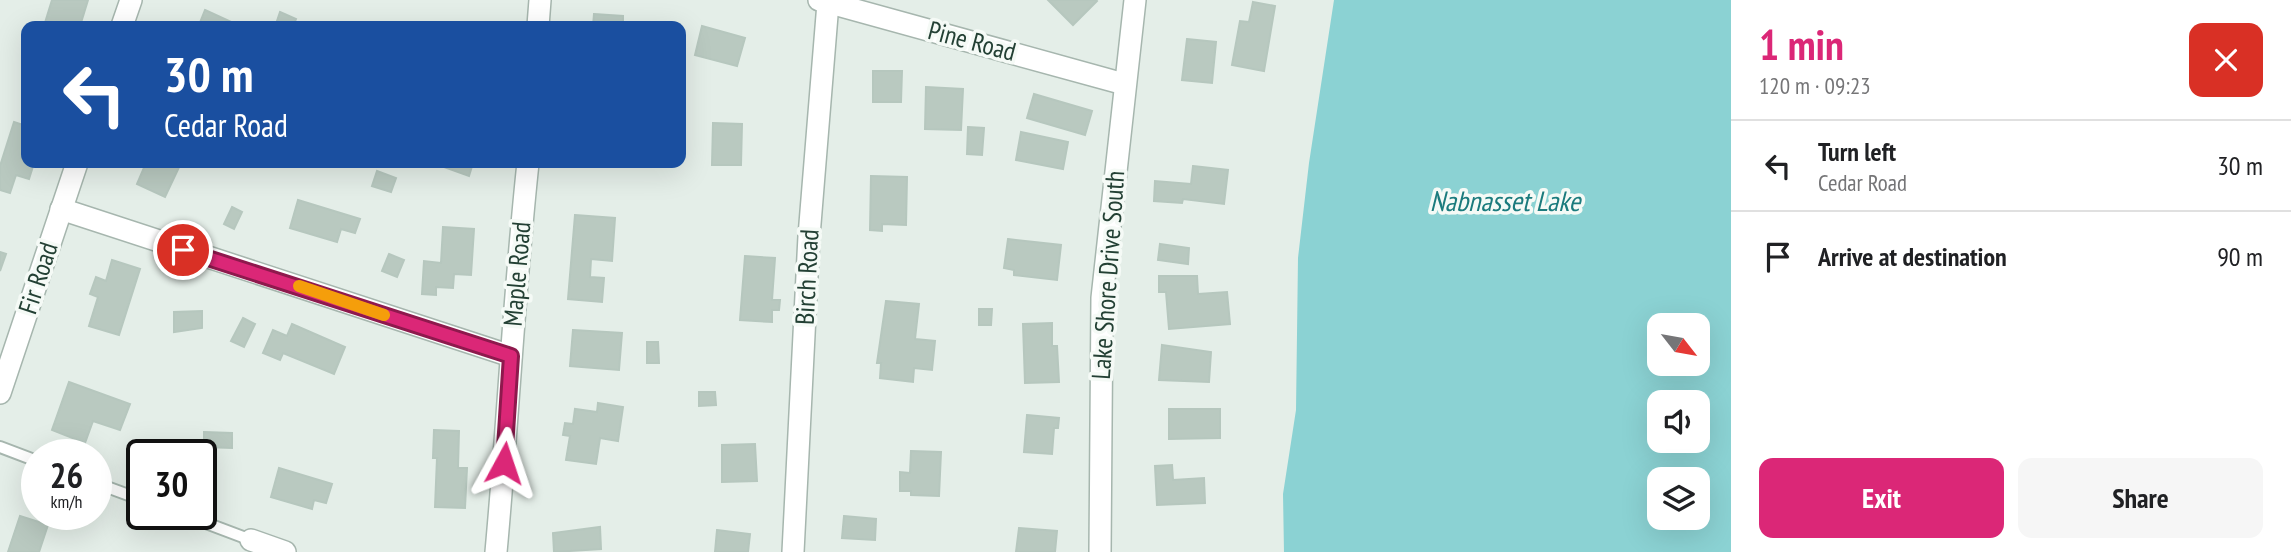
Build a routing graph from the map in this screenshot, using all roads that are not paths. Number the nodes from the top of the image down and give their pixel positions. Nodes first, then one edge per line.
1 (131, 0) edge
2 (540, 0) edge
3 (1135, 0) edge
4 (824, 1) edge
5 (124, 21) edge
6 (538, 21) edge
7 (1124, 84) junction
8 (75, 168) edge
9 (528, 168) edge
10 (61, 209) junction
11 (511, 356) junction
12 (0, 393) edge
13 (0, 447) edge
14 (21, 454) edge
15 (217, 527) edge
16 (251, 540) joint
17 (285, 552) edge
18 (496, 552) edge
19 (793, 552) edge
20 (1100, 552) edge

1 - 5 street
2 - 6 street
3 - 7 street, Lake Shore Drive South
4 - 7 street, Pine Road
4 - 19 street, Birch Road
7 - 20 street, Lake Shore Drive South
8 - 10 street, Fir Road
9 - 11 street, Maple Road
10 - 11 street
10 - 12 street, Fir Road
11 - 18 street, Maple Road
13 - 14 lane
15 - 16 lane
16 - 17 street

